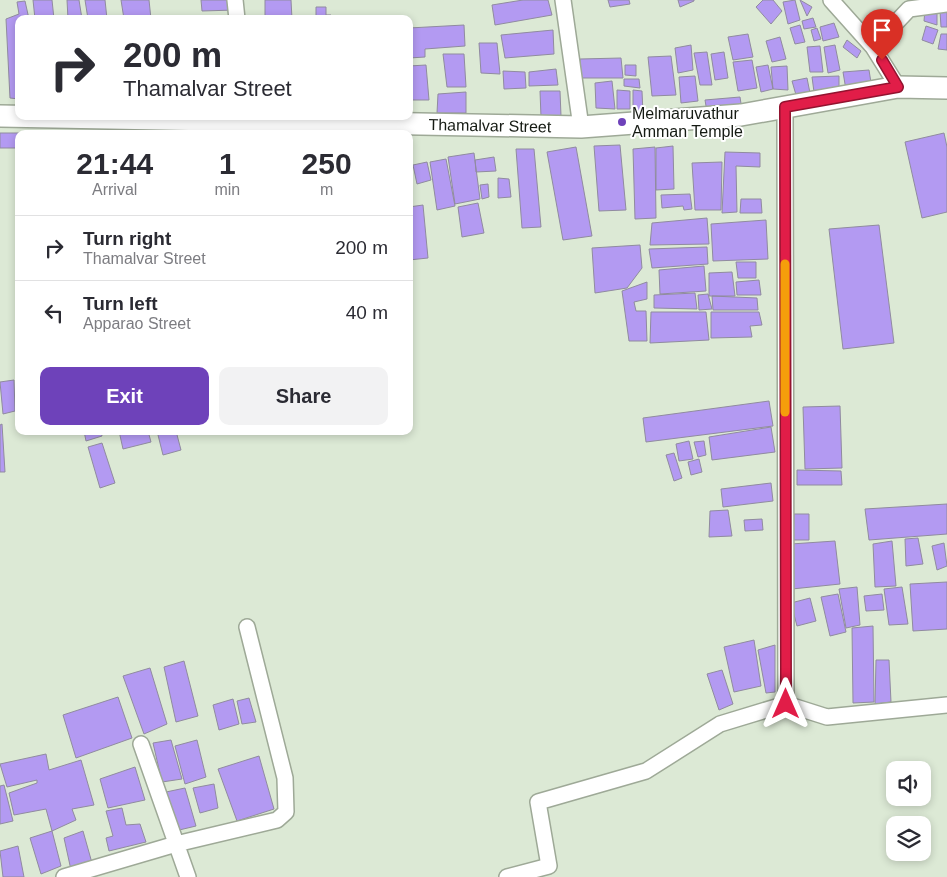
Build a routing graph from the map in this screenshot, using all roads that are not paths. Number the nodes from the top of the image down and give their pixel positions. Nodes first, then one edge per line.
1 (235, 0) edge
2 (563, 0) edge
3 (831, 0) edge
4 (947, 4) edge
5 (237, 15) edge
6 (873, 47) junction
7 (898, 87) junction
8 (947, 88) edge
9 (785, 107) junction
10 (0, 116) edge
11 (15, 116) edge
12 (324, 120) edge
13 (581, 127) junction
14 (247, 627) dead end
15 (786, 704) junction
16 (947, 705) edge
17 (140, 744) dead end
18 (176, 844) junction
19 (64, 877) edge
20 (188, 877) edge
21 (507, 877) edge

1 - 5 street
2 - 13 street
3 - 6 street
4 - 6 street
6 - 7 street
7 - 8 street, Thamalvar Street
7 - 9 street, Thamalvar Street
9 - 13 street, Thamalvar Street
9 - 15 street
10 - 11 street, Thamalvar Street
12 - 13 street, Thamalvar Street
14 - 18 street
15 - 16 street
15 - 21 street
17 - 18 street
18 - 19 street
18 - 20 street

